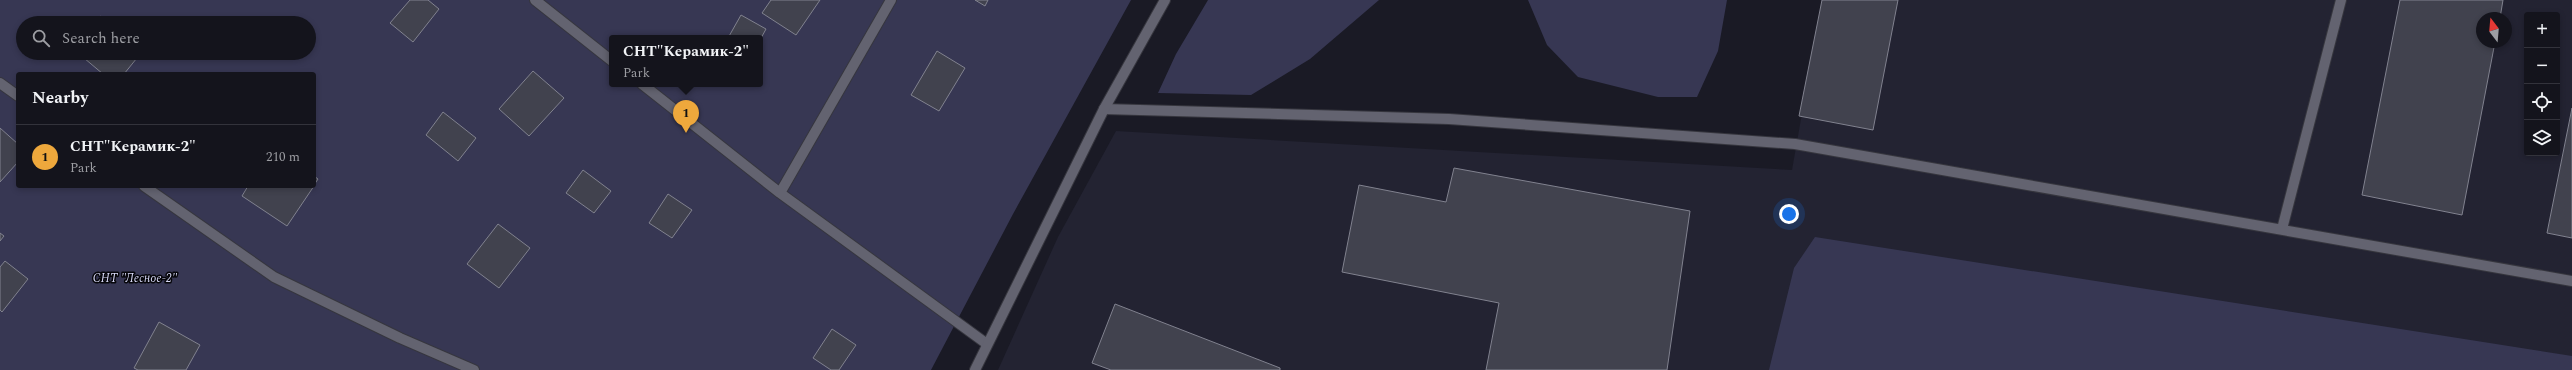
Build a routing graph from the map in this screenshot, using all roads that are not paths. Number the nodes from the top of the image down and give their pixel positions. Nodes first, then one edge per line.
1 (535, 0) edge
2 (891, 0) edge
3 (1165, 0) edge
4 (2341, 0) edge
5 (609, 58) edge
6 (0, 83) edge
7 (646, 87) edge
8 (16, 95) edge
9 (1104, 109) junction
10 (147, 188) edge
11 (780, 193) junction
12 (2282, 229) junction
13 (2572, 281) edge
14 (987, 344) junction
15 (474, 370) edge
16 (975, 370) edge

1 - 5 street
2 - 11 street
3 - 9 street
4 - 12 street
6 - 8 street
7 - 11 street
9 - 12 street
9 - 14 street
10 - 15 street
11 - 14 street
12 - 13 street
14 - 16 street

